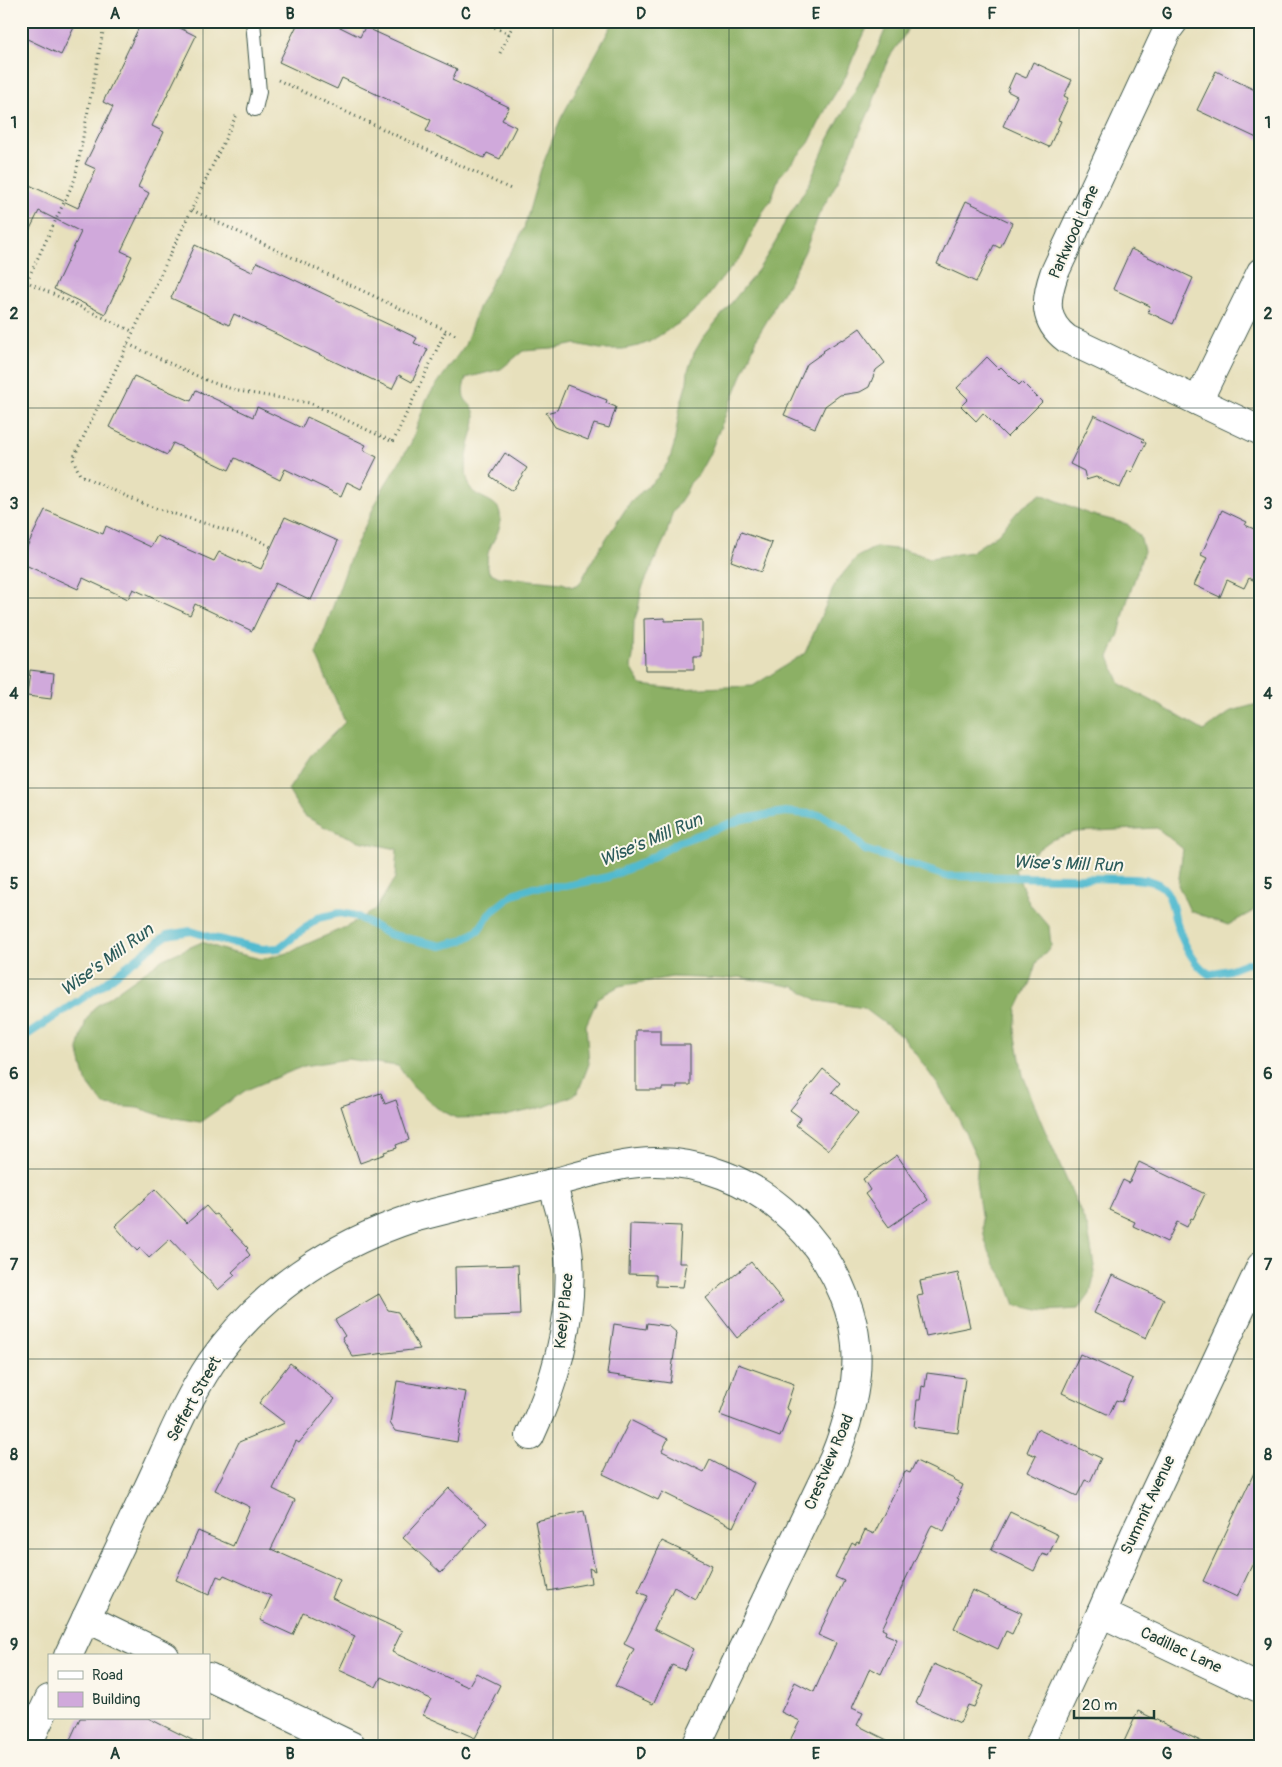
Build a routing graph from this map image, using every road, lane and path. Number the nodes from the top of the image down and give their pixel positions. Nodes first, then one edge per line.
1 (104, 21) edge
2 (253, 21) edge
3 (481, 21) edge
4 (515, 21) edge
5 (1174, 21) edge
6 (509, 34) junction
7 (500, 53) dead end
8 (259, 86) junction
9 (255, 109) dead end
10 (514, 190) dead end
11 (192, 210) junction
12 (1261, 272) edge
13 (21, 278) edge
14 (27, 281) junction
15 (446, 330) junction
16 (134, 332) junction
17 (458, 336) dead end
18 (128, 344) junction
19 (1198, 400) junction
20 (1261, 431) edge
21 (271, 547) dead end
22 (552, 1183) junction
23 (1261, 1266) edge
24 (530, 1436) dead end
25 (1101, 1612) junction
26 (86, 1618) junction
27 (69, 1654) edge
28 (161, 1654) edge
29 (210, 1677) edge
30 (1261, 1688) edge
31 (48, 1701) edge
32 (393, 1740) dead end
33 (27, 1746) edge
34 (352, 1746) edge
35 (390, 1746) edge
36 (696, 1746) edge
37 (1039, 1746) edge

1 - 14 path
2 - 8 lane
3 - 6 path
4 - 6 path
5 - 19 street, Parkwood Lane
6 - 7 path
8 - 9 lane
8 - 10 path
8 - 11 path
11 - 15 path
11 - 16 path
12 - 19 street
13 - 14 path
14 - 16 path
15 - 17 path
15 - 18 path
16 - 18 path
18 - 21 path
19 - 20 street, Parkwood Lane
22 - 24 street, Keely Place
22 - 26 street, Seffert Street
22 - 36 street, Crestview Road
23 - 25 street, Summit Avenue
25 - 30 street, Cadillac Lane
25 - 37 street, Summit Avenue
26 - 27 street, Seffert Street
26 - 28 street
29 - 34 street
31 - 33 street
32 - 35 path

